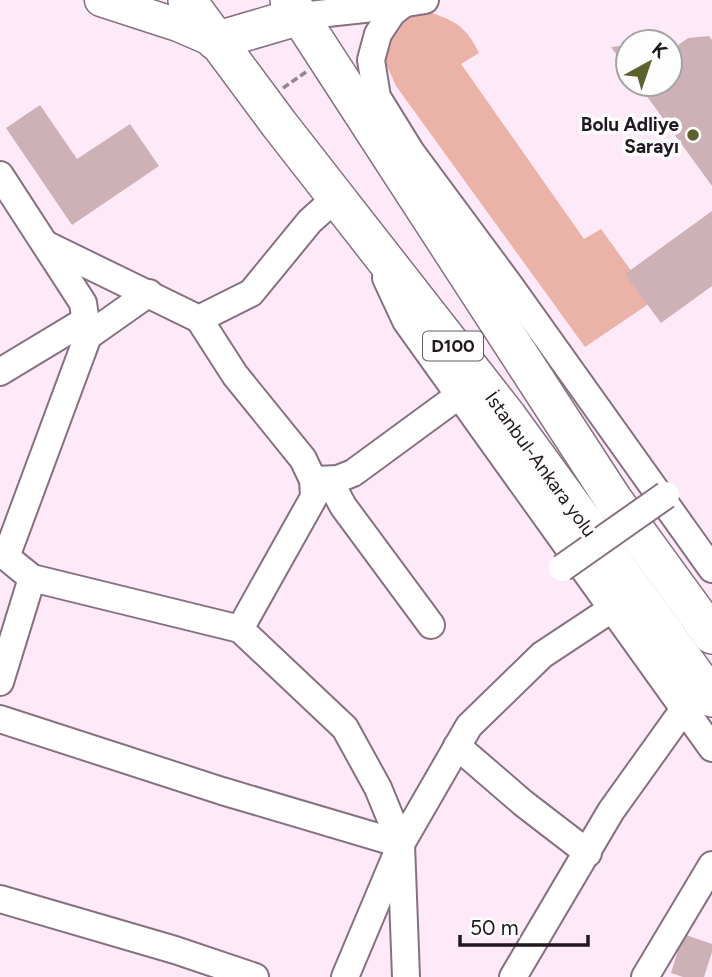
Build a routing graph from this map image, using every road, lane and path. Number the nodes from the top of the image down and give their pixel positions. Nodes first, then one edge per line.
1 (101, 0) edge
2 (187, 0) edge
3 (416, 1) edge
4 (294, 8) edge
5 (215, 41) junction
6 (309, 70) dead end
7 (275, 93) dead end
8 (366, 116) junction
9 (411, 152) junction
10 (0, 175) edge
11 (337, 197) junction
12 (367, 234) junction
13 (44, 244) junction
14 (149, 293) junction
15 (199, 319) junction
16 (87, 328) junction
17 (0, 372) edge
18 (458, 396) junction
19 (321, 480) junction
20 (666, 495) dead end
21 (3, 555) edge
22 (562, 568) dead end
23 (712, 569) edge
24 (32, 578) junction
25 (613, 608) junction
26 (431, 625) dead end
27 (240, 629) junction
28 (712, 635) edge
29 (0, 682) edge
30 (698, 704) edge
31 (0, 719) edge
32 (457, 746) junction
33 (712, 748) edge
34 (401, 844) junction
35 (588, 853) junction
36 (712, 865) edge
37 (0, 900) edge
38 (255, 977) edge
39 (345, 977) edge
40 (406, 977) edge
41 (513, 977) edge
42 (645, 977) edge

1 - 5 main road
2 - 5 highway, İstanbul-Ankara yolu / D100
3 - 4 street
3 - 9 street
4 - 5 highway
4 - 8 highway, İstanbul-Ankara yolu / D100
5 - 11 highway, İstanbul-Ankara yolu / D100
6 - 7 path
8 - 9 highway
8 - 28 highway, İstanbul-Ankara yolu / D100
9 - 23 street
10 - 13 street
11 - 12 highway, İstanbul-Ankara yolu / D100
11 - 15 street
12 - 18 street
12 - 30 highway, İstanbul-Ankara yolu / D100
13 - 14 street
13 - 16 street
14 - 15 street
14 - 16 street
15 - 19 street
16 - 17 street
16 - 21 street
18 - 19 street
18 - 25 street
19 - 26 street
19 - 27 street
20 - 22 street, bridge
21 - 24 street
24 - 27 street
24 - 29 street
25 - 30 street
25 - 32 street
27 - 34 street
30 - 33 street
30 - 35 street
31 - 34 street
32 - 34 street
32 - 35 street
34 - 39 street
34 - 40 street
35 - 41 street
36 - 42 street
37 - 38 street

